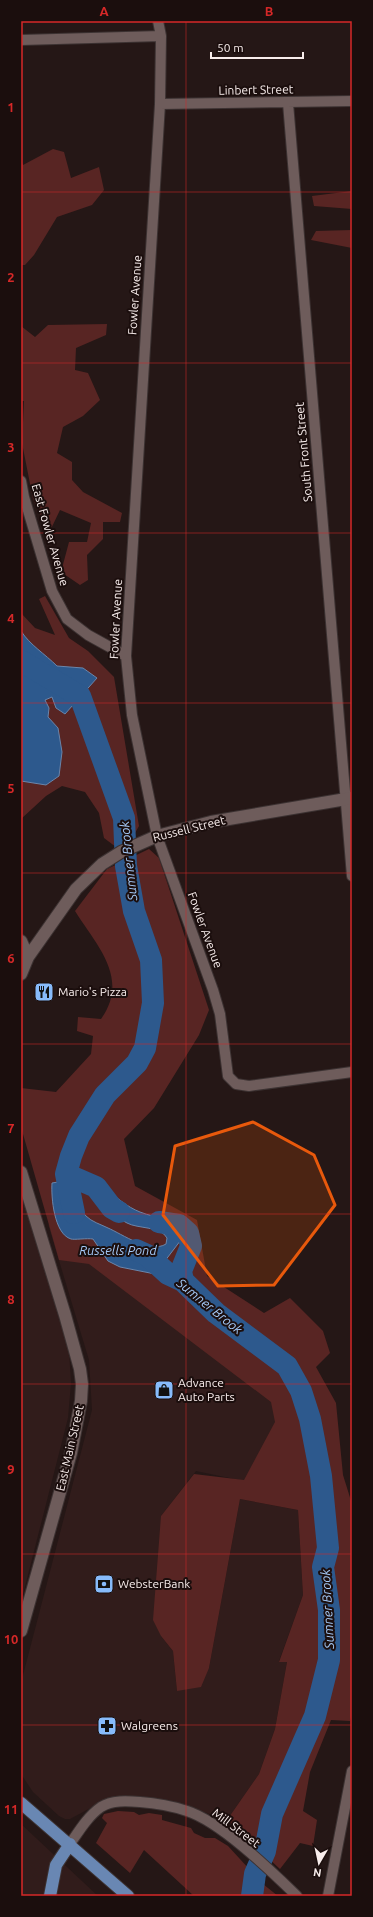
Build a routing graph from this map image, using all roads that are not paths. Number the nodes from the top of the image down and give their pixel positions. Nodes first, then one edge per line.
1 (158, 21) edge
2 (161, 36) junction
3 (21, 40) edge
4 (352, 101) edge
5 (288, 103) junction
6 (160, 104) junction
7 (21, 481) edge
8 (126, 656) junction
9 (349, 798) edge
10 (157, 836) junction
11 (352, 876) edge
12 (21, 941) edge
13 (28, 957) junction
14 (21, 974) edge
15 (352, 1072) edge
16 (21, 1172) edge
17 (21, 1629) edge
18 (352, 1771) edge
19 (21, 1803) edge
20 (348, 1813) edge
21 (70, 1844) junction
22 (50, 1896) edge
23 (128, 1896) edge
24 (298, 1896) edge
25 (328, 1896) edge

1 - 2 street, Fowler Avenue
2 - 3 street
2 - 6 street, Fowler Avenue
4 - 5 street, Linbert Street
5 - 6 street, Linbert Street
5 - 9 street, South Front Street
6 - 8 street, Fowler Avenue
7 - 8 street, East Fowler Avenue
8 - 10 street, Fowler Avenue
9 - 10 main road, Russell Street
9 - 11 street, South Front Street
10 - 13 main road, Russell Street
10 - 15 street, Fowler Avenue
12 - 13 main road
13 - 14 main road
16 - 17 main road, East Main Street
18 - 20 street
19 - 21 main road
20 - 25 street
21 - 22 main road
21 - 23 main road
21 - 24 street, Mill Street

